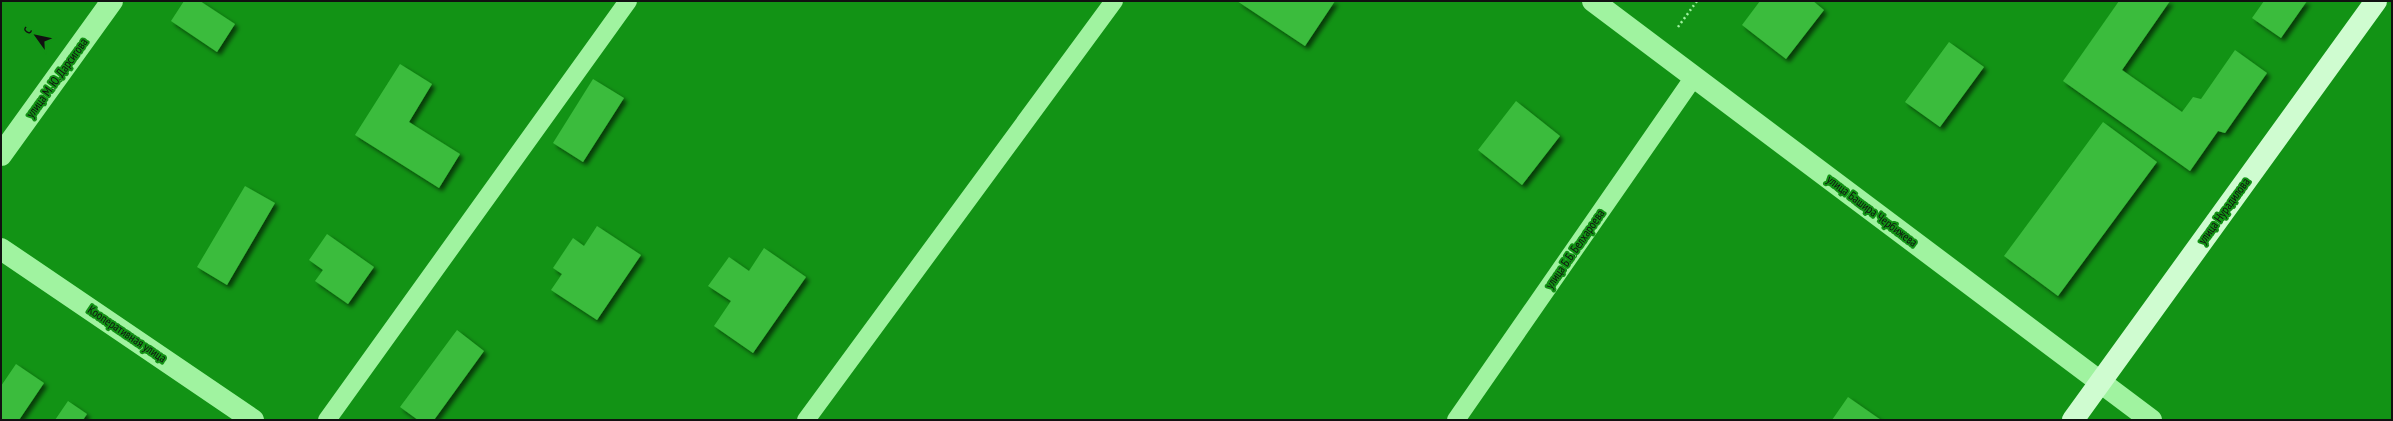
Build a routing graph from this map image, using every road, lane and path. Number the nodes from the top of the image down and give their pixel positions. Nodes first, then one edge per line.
1 (112, 1) edge
2 (628, 1) edge
3 (1114, 1) edge
4 (1593, 1) edge
5 (2376, 1) edge
6 (1694, 77) junction
7 (1, 155) edge
8 (1, 249) edge
9 (2100, 382) junction
10 (253, 420) edge
11 (327, 420) edge
12 (806, 420) edge
13 (1456, 420) edge
14 (2072, 420) edge
15 (2151, 420) edge

1 - 7 street, улица М. Ю. Дарсигова
2 - 11 lane
3 - 12 lane
4 - 6 street, улица Башира Чербижева
5 - 9 street, улица Нурадилова
6 - 9 street, улица Башира Чербижева
6 - 13 lane, улица Б.Б. Белхароева
8 - 10 street, Кооперативная улица
9 - 14 street, улица Нурадилова
9 - 15 street, улица Башира Чербижева

